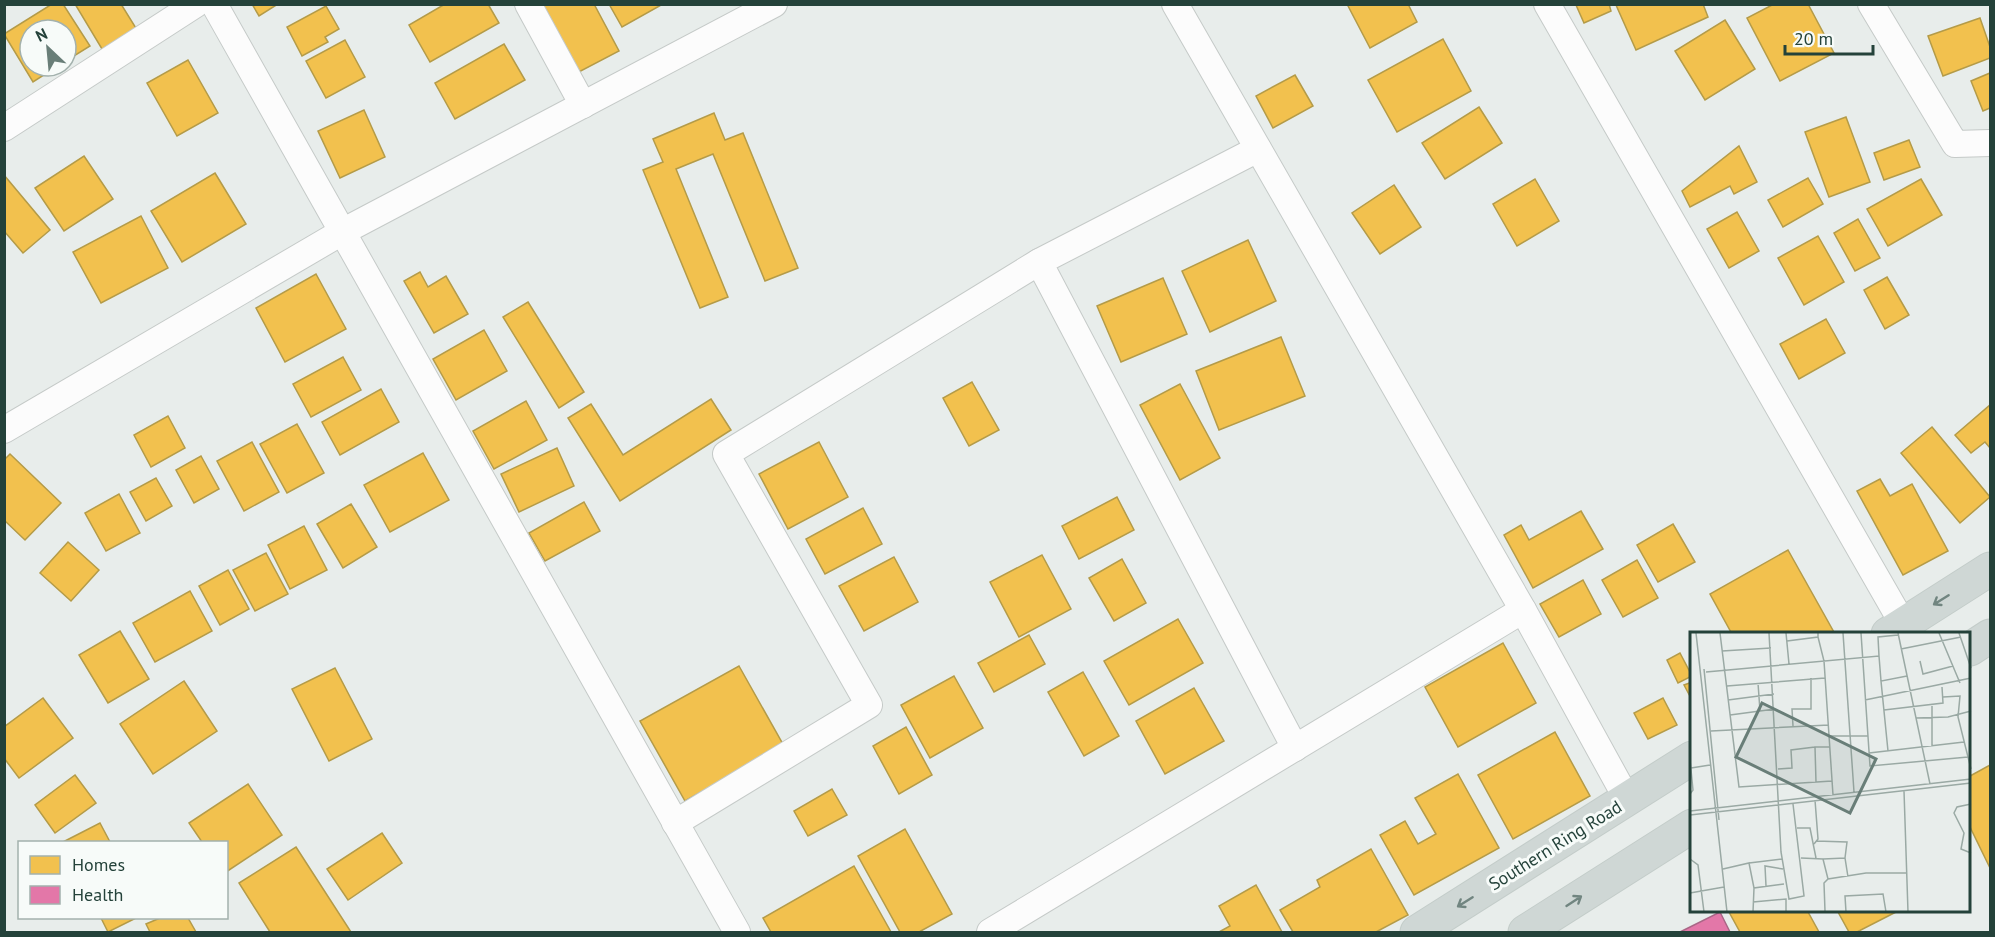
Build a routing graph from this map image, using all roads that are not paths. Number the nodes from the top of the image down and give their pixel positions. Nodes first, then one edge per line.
1 (196, 4) edge
2 (214, 4) edge
3 (528, 4) edge
4 (774, 4) edge
5 (1175, 4) edge
6 (1547, 4) edge
7 (1871, 4) edge
8 (583, 105) junction
9 (7, 120) edge
10 (1990, 143) edge
11 (1258, 148) junction
12 (342, 232) junction
13 (1039, 262) junction
14 (4, 430) edge
15 (1990, 569) edge
16 (1523, 610) junction
17 (1896, 629) edge
18 (1990, 636) edge
19 (1971, 648) edge
20 (1295, 748) junction
21 (1690, 759) edge
22 (1627, 799) junction
23 (675, 823) junction
24 (1690, 827) edge
25 (737, 933) edge
26 (990, 933) edge
27 (1417, 933) edge
28 (1525, 933) edge

1 - 9 street
2 - 12 street
3 - 8 street
4 - 8 street
5 - 11 street
6 - 17 street
7 - 10 street
8 - 12 street
11 - 13 street
11 - 16 street
12 - 14 street
12 - 23 street
13 - 20 street
13 - 23 street
15 -> 17 main road
16 - 20 street
16 - 22 street
18 - 19 main road
20 - 26 street
21 - 22 main road, Southern Ring Road
22 -> 27 main road, Southern Ring Road
23 - 25 street
28 -> 24 main road

